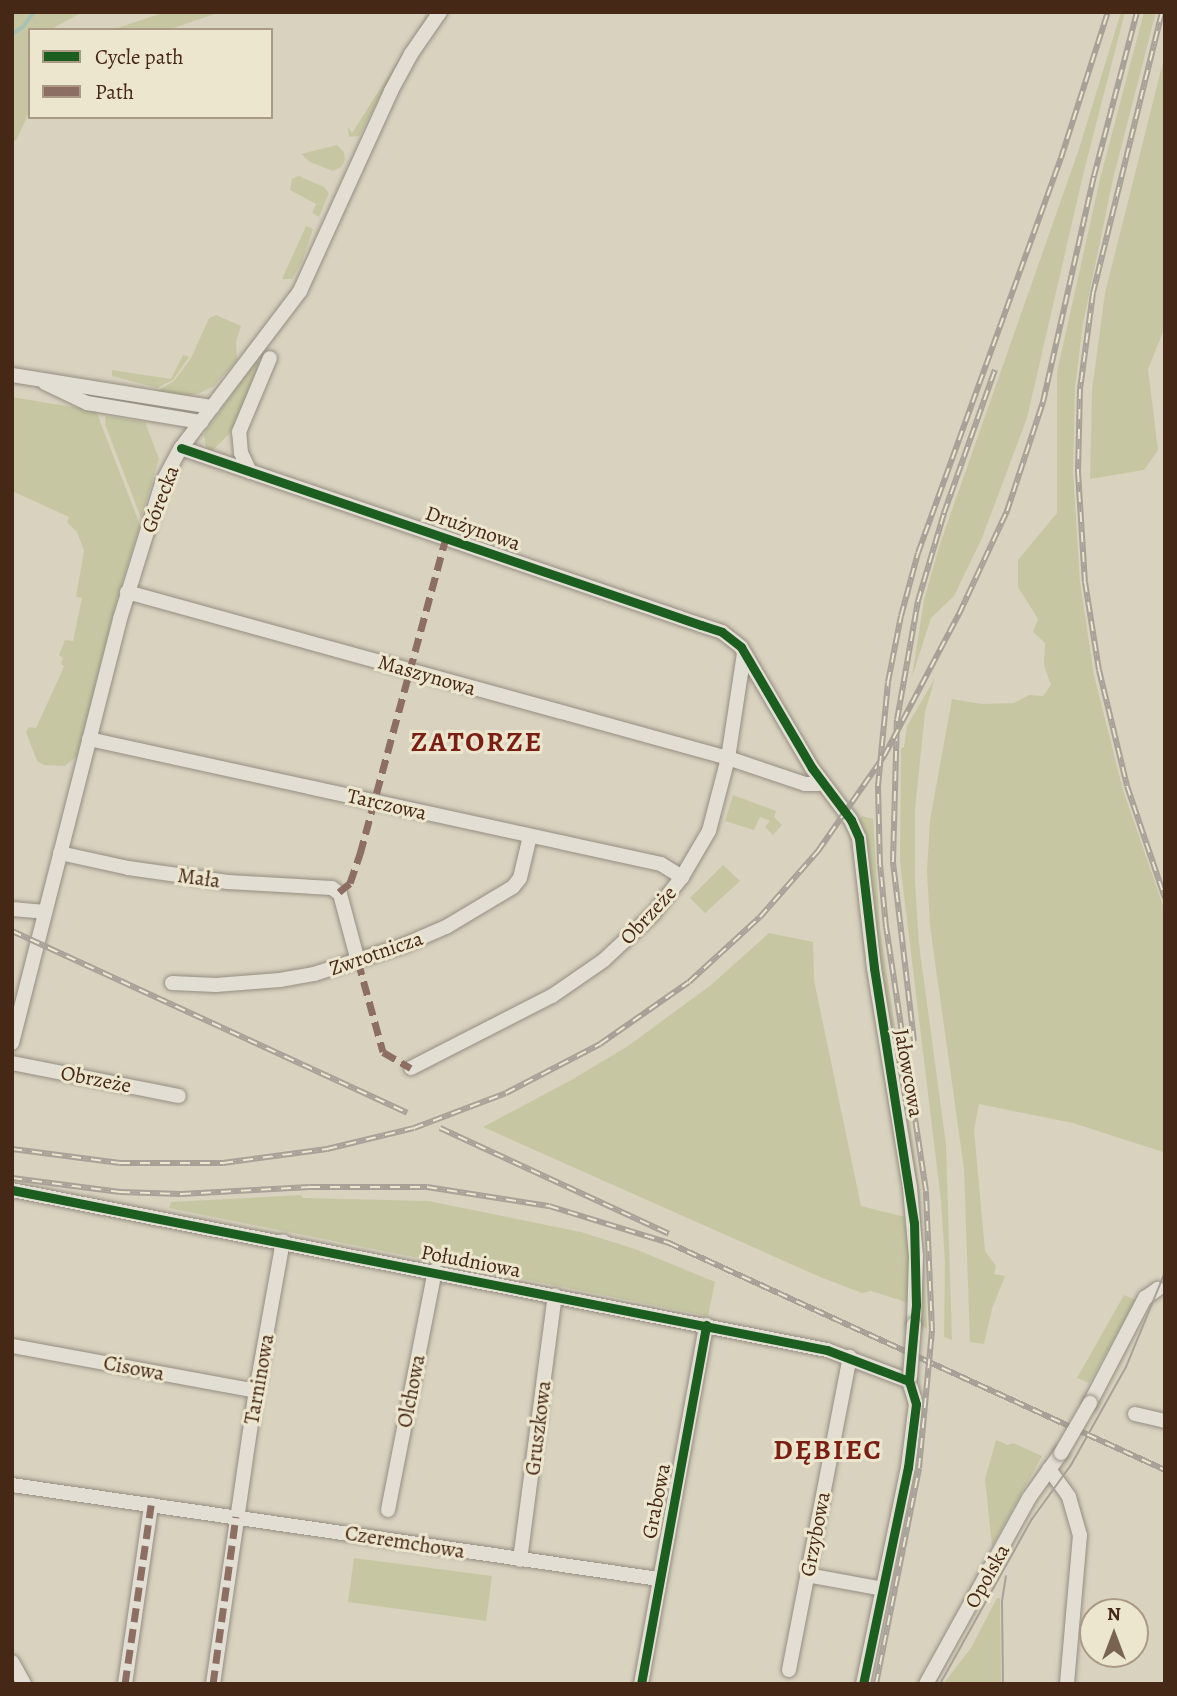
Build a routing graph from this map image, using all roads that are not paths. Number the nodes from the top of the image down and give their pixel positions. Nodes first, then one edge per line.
1 (440, 12) edge
2 (270, 358) dead end
3 (12, 375) edge
4 (38, 379) junction
5 (212, 407) junction
6 (201, 422) junction
7 (181, 448) junction
8 (250, 472) junction
9 (127, 592) junction
10 (744, 654) junction
11 (89, 739) junction
12 (727, 758) junction
13 (822, 784) junction
14 (530, 836) junction
15 (60, 853) junction
16 (682, 877) junction
17 (12, 909) edge
18 (45, 912) junction
19 (358, 961) junction
20 (172, 983) dead end
21 (12, 1043) edge
22 (12, 1063) edge
23 (411, 1068) dead end
24 (179, 1096) dead end
25 (12, 1190) edge
26 (283, 1241) junction
27 (435, 1271) junction
28 (1161, 1282) edge
29 (555, 1295) junction
30 (706, 1325) junction
31 (12, 1346) edge
32 (850, 1357) junction
33 (911, 1382) junction
34 (256, 1391) junction
35 (1135, 1415) dead end
36 (1165, 1421) edge
37 (1049, 1469) junction
38 (12, 1485) edge
39 (151, 1505) junction
40 (388, 1510) dead end
41 (236, 1517) junction
42 (520, 1560) junction
43 (807, 1575) junction
44 (659, 1579) junction
45 (883, 1589) junction
46 (12, 1662) edge
47 (789, 1670) dead end
48 (24, 1684) edge
49 (125, 1684) edge
50 (214, 1684) edge
51 (640, 1684) edge
52 (863, 1684) edge
53 (926, 1684) edge
54 (1067, 1684) edge

1 - 5 street, Górecka
2 - 8 street
3 - 4 street
4 - 5 street
4 - 6 street
5 - 6 street, Górecka
6 - 7 street, Górecka
7 - 8 street, Drużynowa
7 - 9 street, Górecka
8 - 10 street, Drużynowa
9 - 11 street, Górecka
9 - 12 street, Maszynowa
10 - 12 street, Obrzeże
10 - 13 street, Drużynowa
11 - 14 street, Tarczowa
11 - 15 street, Górecka
12 - 13 street
12 - 16 street, Obrzeże
13 - 33 street, Jałowcowa, bridge
14 - 16 street, Tarczowa
14 - 19 street, Zwrotnicza
15 - 18 street, Górecka
15 - 19 street, Mała
16 - 23 street, Obrzeże
17 - 18 street
18 - 21 street, Górecka
19 - 20 street, Zwrotnicza
22 - 24 street, Obrzeże
25 - 26 street, Południowa
26 - 27 street, Południowa
26 - 34 street, Tarninowa
27 - 29 street, Południowa
27 - 40 street, Olchowa
28 - 37 street, Opolska, bridge
29 - 30 street, Południowa
29 - 42 street, Gruszkowa
30 - 32 street, Południowa
30 - 44 street, Grabowa
31 - 34 street, Cisowa
32 - 33 street, Południowa
32 - 43 street, Grzybowa
33 - 45 street, Jałowcowa
34 - 41 street, Tarninowa
35 - 36 street
37 - 53 street, Opolska
37 - 54 street
38 - 39 street, Czeremchowa
39 - 41 street, Czeremchowa
39 - 49 street
41 - 42 street, Czeremchowa
41 - 50 street, Tarninowa
42 - 44 street, Czeremchowa
43 - 45 street
43 - 47 street, Grzybowa
44 - 51 street, Grabowa
45 - 52 street, Jałowcowa
46 - 48 street

